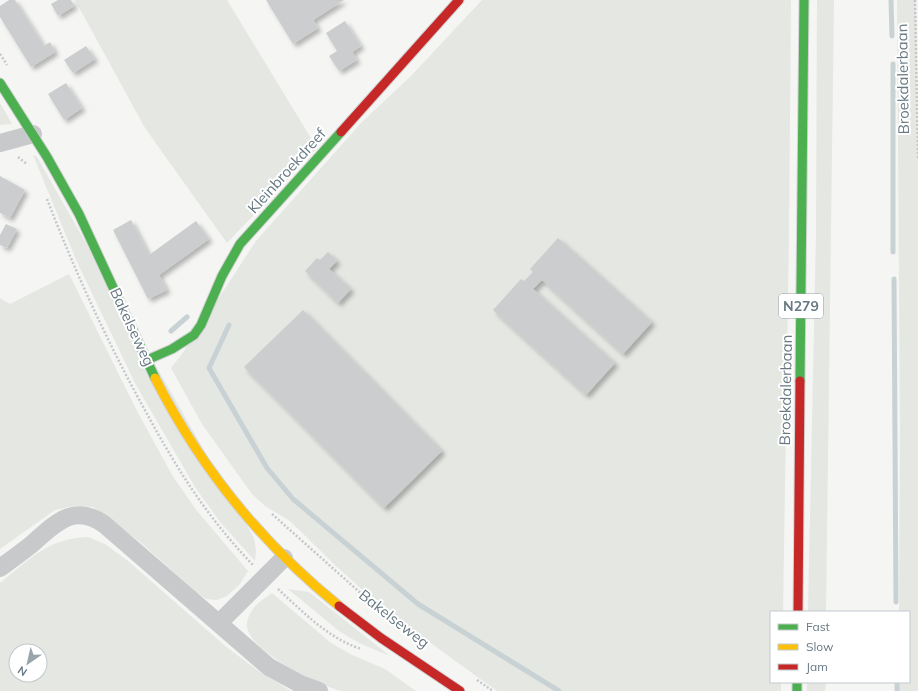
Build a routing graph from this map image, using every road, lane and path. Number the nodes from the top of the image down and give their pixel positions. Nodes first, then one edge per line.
1 (459, 0) edge
2 (804, 0) edge
3 (916, 0) edge
4 (0, 83) edge
5 (33, 134) junction
6 (0, 143) edge
7 (17, 156) dead end
8 (918, 158) edge
9 (28, 165) dead end
10 (44, 193) dead end
11 (147, 360) junction
12 (301, 539) dead end
13 (284, 558) junction
14 (0, 568) edge
15 (265, 578) junction
16 (798, 611) edge
17 (385, 615) dead end
18 (219, 623) junction
19 (474, 678) dead end
20 (319, 691) edge
21 (460, 691) edge
22 (493, 691) edge

1 - 11 street, Kleinbroekdreef
2 - 16 street, Broekdalerbaan / N279
3 - 8 path, Broekdalerbaan
4 - 5 street, Bakelseweg
5 - 6 street
5 - 11 street, Bakelseweg
7 - 9 path
10 - 15 path, Bakelseweg
11 - 13 street, Bakelseweg
12 - 17 path, Bakelseweg
13 - 15 street
13 - 21 street, Bakelseweg
14 - 18 street
15 - 18 street
18 - 20 street
19 - 22 path

